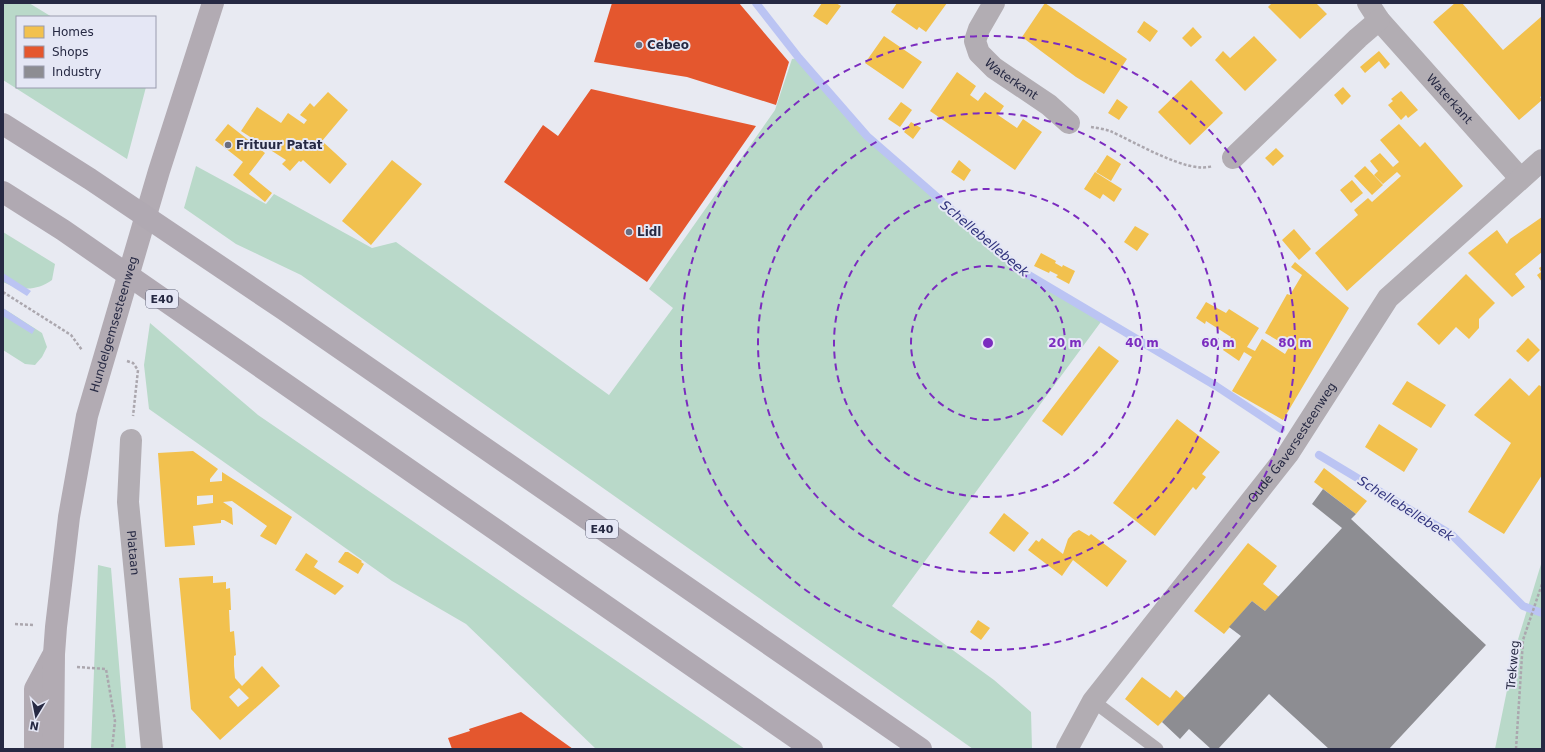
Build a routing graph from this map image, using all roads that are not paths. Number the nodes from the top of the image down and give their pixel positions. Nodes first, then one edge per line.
1 (213, 3) edge
2 (994, 3) edge
3 (1373, 12) edge
4 (1069, 123) road end
5 (3, 124) edge
6 (1233, 158) road end
7 (1542, 160) edge
8 (1520, 178) junction
9 (3, 192) edge
10 (131, 440) road end
11 (54, 659) junction
12 (1093, 701) junction
13 (35, 749) edge
14 (53, 749) edge
15 (152, 749) edge
16 (812, 749) edge
17 (921, 749) edge
18 (1067, 749) edge
19 (1157, 749) edge

1 - 11 main road, Hundelgemsesteenweg
2 - 4 street, Waterkant
3 - 6 street, Waterkant
3 - 8 street, Waterkant
5 - 17 highway, E40
7 - 8 street, Oude Gaversesteenweg
8 - 12 street, Oude Gaversesteenweg
9 - 16 highway, E40
10 - 15 street, Plataan
11 - 13 main road, Hundelgemsesteenweg
11 - 14 main road, Hundelgemsesteenweg
12 - 18 street, Oude Gaversesteenweg
12 - 19 lane

